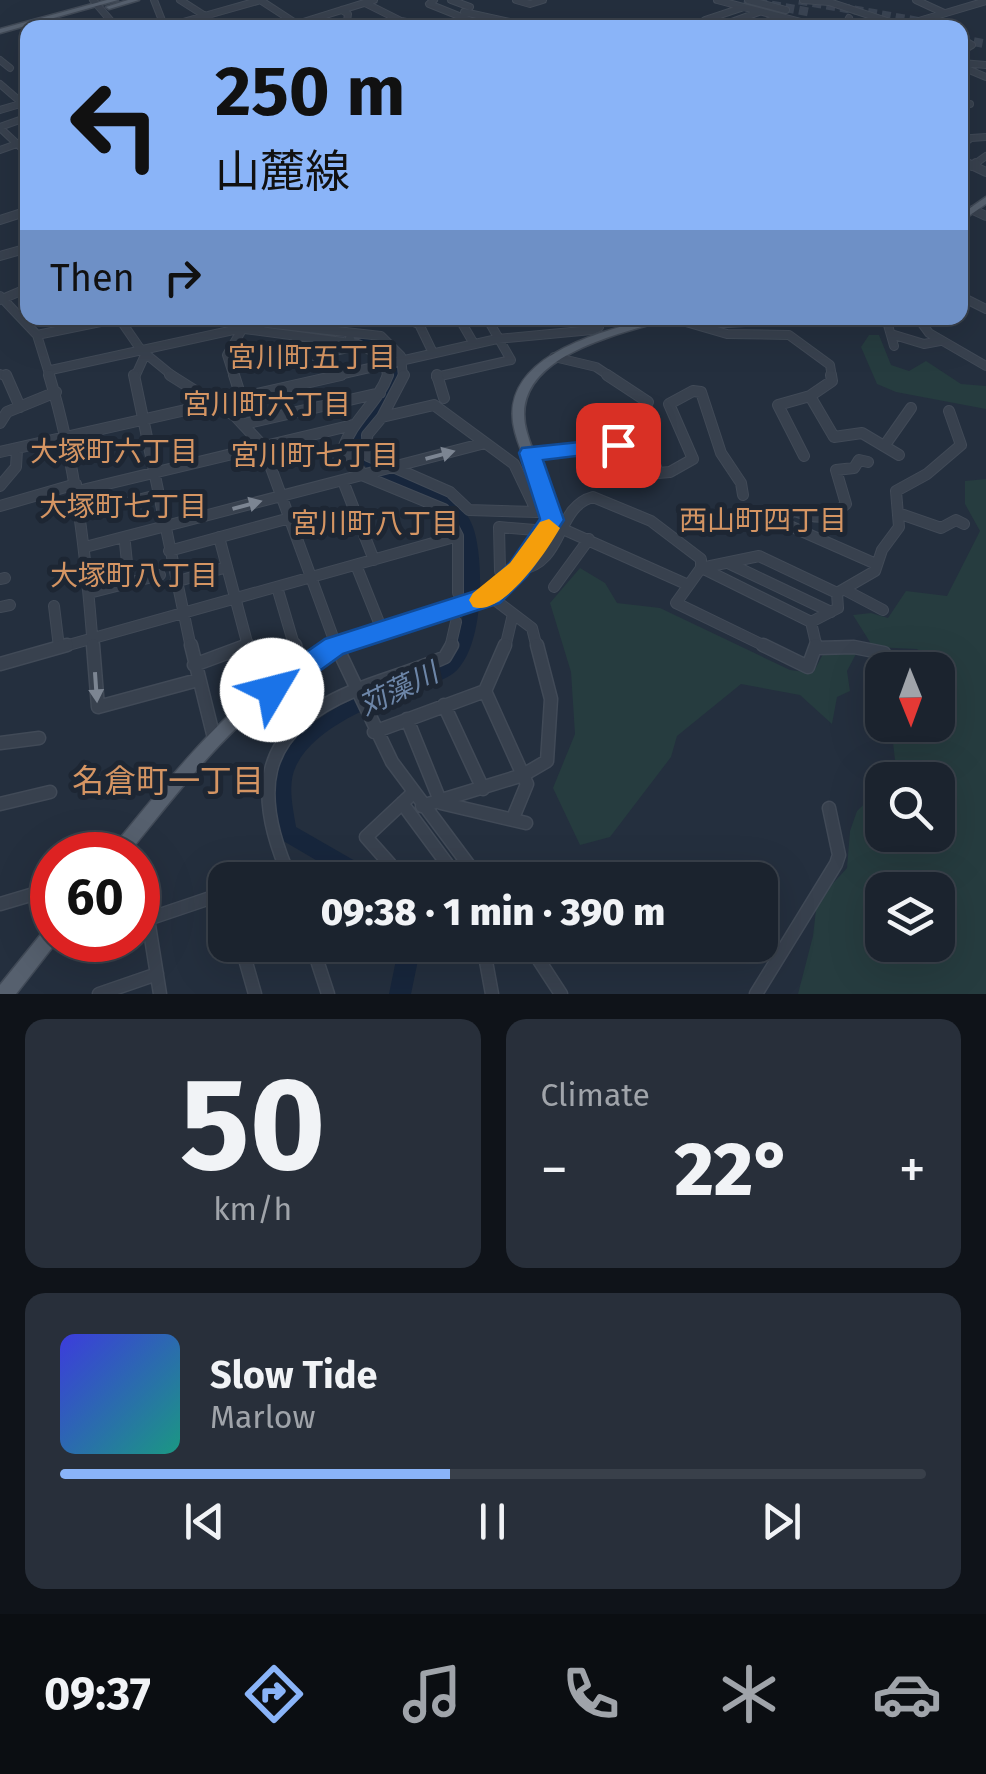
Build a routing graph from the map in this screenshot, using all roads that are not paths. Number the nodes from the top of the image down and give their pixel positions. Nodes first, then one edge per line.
1 (116, 0) edge
2 (136, 0) edge
3 (180, 0) edge
4 (260, 0) edge
5 (374, 0) edge
6 (434, 0) edge
7 (451, 0) edge
8 (516, 0) edge
9 (542, 0) edge
10 (717, 0) edge
11 (803, 0) tunnel mouth
12 (916, 0) edge
13 (986, 1) edge
14 (362, 2) edge
15 (746, 3) edge
16 (95, 7) edge
17 (467, 9) junction
18 (342, 10) junction
19 (786, 10) dead end
20 (760, 12) junction
21 (946, 13) junction
22 (72, 15) junction
23 (206, 16) junction
24 (455, 16) junction
25 (812, 16) dead end
26 (890, 17) dead end
27 (776, 18) junction
28 (53, 20) edge
29 (56, 20) edge
30 (191, 20) edge
31 (212, 20) edge
32 (291, 20) edge
33 (310, 20) edge
34 (347, 20) edge
35 (408, 20) edge
36 (466, 20) edge
37 (508, 20) edge
38 (705, 20) dead end
39 (737, 20) edge
40 (773, 20) edge
41 (785, 20) edge
42 (811, 20) edge
43 (878, 20) edge
44 (898, 20) edge
45 (923, 20) edge
46 (0, 60) edge
47 (0, 71) edge
48 (6, 134) edge
49 (0, 142) edge
50 (0, 150) edge
51 (986, 156) edge
52 (968, 164) edge
53 (972, 166) junction
54 (986, 172) edge
55 (986, 200) edge
56 (974, 210) junction
57 (968, 214) edge
58 (986, 216) edge
59 (1, 299) edge
60 (20, 319) edge
61 (26, 325) edge
62 (85, 325) edge
63 (124, 325) edge
64 (234, 325) edge
65 (240, 325) edge
66 (248, 325) edge
67 (300, 325) edge
68 (331, 325) edge
69 (348, 325) edge
70 (370, 325) edge
71 (419, 325) edge
72 (463, 325) edge
73 (491, 325) edge
74 (598, 325) edge
75 (639, 325) edge
76 (688, 325) edge
77 (888, 325) edge
78 (925, 325) edge
79 (331, 329) junction
80 (891, 334) junction
81 (36, 335) junction
82 (296, 339) junction
83 (350, 339) junction
84 (498, 339) junction
85 (940, 341) junction
86 (474, 344) junction
87 (894, 346) dead end
88 (452, 349) junction
89 (143, 352) junction
90 (433, 353) junction
91 (554, 357) junction
92 (404, 360) junction
93 (386, 364) junction
94 (986, 366) edge
95 (51, 370) junction
96 (461, 370) junction
97 (0, 374) edge
98 (344, 374) junction
99 (56, 392) junction
100 (381, 392) junction
101 (14, 394) junction
102 (810, 396) junction
103 (242, 397) junction
104 (0, 398) edge
105 (444, 398) dead end
106 (354, 399) junction
107 (648, 402) dead end
108 (218, 403) junction
109 (327, 405) junction
110 (20, 407) junction
111 (911, 408) dead end
112 (949, 411) dead end
113 (381, 417) junction
114 (143, 420) junction
115 (0, 423) edge
116 (244, 424) junction
117 (353, 425) junction
118 (336, 428) junction
119 (68, 437) junction
120 (485, 443) junction
121 (884, 445) junction
122 (263, 446) junction
123 (18, 450) junction
124 (0, 452) edge
125 (530, 453) junction
126 (899, 455) dead end
127 (804, 456) dead end
128 (868, 462) dead end
129 (394, 468) junction
130 (153, 473) junction
131 (365, 476) junction
132 (343, 481) junction
133 (0, 486) edge
134 (77, 488) junction
135 (157, 495) junction
136 (743, 495) dead end
137 (283, 496) junction
138 (0, 506) edge
139 (898, 513) junction
140 (81, 515) junction
141 (290, 518) junction
142 (964, 524) dead end
143 (165, 527) junction
144 (566, 530) junction
145 (547, 531) junction
146 (458, 536) junction
147 (219, 537) junction
148 (589, 539) junction
149 (125, 544) dead end
150 (85, 548) junction
151 (169, 551) junction
152 (374, 560) junction
153 (727, 562) junction
154 (356, 564) junction
155 (876, 564) junction
156 (227, 567) junction
157 (701, 568) junction
158 (160, 574) dead end
159 (514, 574) junction
160 (309, 578) junction
161 (175, 582) junction
162 (129, 583) junction
163 (686, 584) junction
164 (278, 586) junction
165 (554, 586) dead end
166 (458, 592) dead end
167 (842, 592) junction
168 (89, 593) junction
169 (236, 598) junction
170 (485, 599) junction
171 (54, 606) dead end
172 (884, 611) dead end
173 (830, 612) junction
174 (182, 613) junction
175 (512, 614) junction
176 (457, 616) junction
177 (811, 622) junction
178 (382, 630) junction
179 (92, 637) junction
180 (59, 646) junction
181 (334, 646) junction
182 (817, 648) junction
183 (879, 652) edge
184 (0, 664) edge
185 (194, 664) junction
186 (302, 666) junction
187 (198, 680) junction
188 (485, 691) junction
189 (356, 693) junction
190 (444, 705) junction
191 (407, 719) junction
192 (374, 732) junction
193 (39, 738) dead end
194 (214, 738) junction
195 (0, 743) edge
196 (523, 775) junction
197 (483, 789) junction
198 (50, 792) dead end
199 (412, 801) junction
200 (441, 803) junction
201 (0, 804) edge
202 (829, 808) dead end
203 (135, 832) edge
204 (282, 862) edge
205 (388, 862) edge
206 (448, 862) edge
207 (465, 862) edge
208 (30, 895) edge
209 (208, 899) edge
210 (0, 904) edge
211 (160, 915) edge
212 (30, 962) edge
213 (154, 962) edge
214 (246, 962) edge
215 (318, 962) edge
216 (485, 962) edge
217 (540, 962) edge
218 (157, 974) junction
219 (4, 994) edge
220 (100, 994) edge
221 (160, 994) edge
222 (255, 994) edge
223 (328, 994) edge
224 (492, 994) edge
225 (561, 994) edge
226 (756, 994) edge

1 - 16 main road
2 - 16 main road
3 - 23 street
4 - 23 street
4 - 32 street
5 - 14 street
6 - 24 street
7 - 17 street
8 - 9 street
10 - 15 street
11 - 43 street
12 - 21 street
13 - 21 street
14 - 18 street
14 - 35 street
15 - 19 street
15 - 20 street
15 - 38 street
16 - 22 main road
17 - 24 street
17 - 37 street
18 - 33 street
18 - 34 street
20 - 27 street
20 - 39 street
21 - 45 street
22 - 28 main road
22 - 29 main road
23 - 30 street
23 - 31 street
24 - 36 street
25 - 42 street
26 - 44 street
27 - 40 street
27 - 41 street
46 - 47 street
48 - 49 street
48 - 50 street
51 - 53 street
52 - 53 street
53 - 54 street
55 - 56 main road
56 - 57 main road
56 - 58 street
59 - 60 street
61 - 81 street
62 - 81 street
63 - 89 street
64 - 89 street
65 - 103 street
66 - 82 street
67 - 79 street
68 - 79 street
69 - 79 street
70 - 92 street
71 - 90 street
72 - 86 street
73 - 84 street
74 - 84 street
75 - 91 main road
76 - 102 street
77 - 80 street
78 - 85 street
80 - 85 street
80 - 87 street
81 - 95 street
82 - 83 street
82 - 83 street
83 - 93 street
84 - 86 street
84 - 96 street
85 - 94 street
86 - 88 street
88 - 90 street
88 - 96 street
89 - 95 street
89 - 108 street
89 - 114 street
90 - 92 street
91 - 107 street
91 - 125 main road
92 - 93 street
92 - 113 street
93 - 98 street
93 - 100 street
95 - 99 street
96 - 105 street
97 - 101 street
98 - 103 street
98 - 106 street
99 - 110 street
99 - 119 street
100 - 106 street
100 - 117 street
101 - 104 street
101 - 110 street
102 - 121 street
102 - 127 street
103 - 108 street
106 - 109 street
108 - 114 street
108 - 116 street
109 - 116 street
109 - 118 street
110 - 115 street
111 - 121 street
112 - 139 street
113 - 120 street
113 - 129 street
114 - 119 street
114 - 130 street
116 - 122 street
117 - 118 street
117 - 131 street
118 - 122 street
119 - 123 street
119 - 134 street
129 -> 120 street
120 - 129 street
121 - 126 street
122 - 130 street
122 - 137 street
123 - 124 street
123 - 133 street
125 - 136 street
125 - 145 main road
128 - 155 street
129 - 131 street
130 - 134 street
130 - 135 street
131 - 132 street
131 - 146 street
132 - 137 street
132 - 152 street
134 - 138 street
134 - 140 street
135 - 140 street
135 - 143 street
137 - 141 street
143 -> 137 street
139 - 142 street
139 - 155 street
140 - 150 street
141 - 147 street
141 - 160 street
143 - 150 street
143 - 151 street
144 - 148 street
144 - 157 street
144 - 159 street
145 - 159 main road
145 - 159 street
146 - 152 street
146 - 166 street
147 - 151 street
147 - 156 street
148 - 163 street
148 - 165 street
149 - 162 street
150 - 168 street
151 - 161 street
152 - 154 street
153 - 157 street
153 - 167 street
153 - 173 street
154 - 160 street
154 - 178 street
155 - 167 street
156 - 161 street
156 - 169 street
157 - 163 street
157 - 177 street
158 - 162 street
159 - 170 main road
160 - 164 street
160 - 181 street
161 - 174 street
162 - 168 street
163 - 182 street
164 - 169 street
164 - 186 street
167 - 172 street
167 - 173 street
168 - 179 street
169 - 174 street
169 - 185 street
170 - 175 street
170 - 176 main road
171 - 180 street
173 - 177 street
174 - 179 street
174 - 185 street
175 - 188 street
175 - 196 street
176 - 178 main road
176 - 189 street
177 - 182 street
178 - 181 main road
179 - 180 street
179 -> 187 street
180 - 184 street
181 - 186 main road
181 - 189 street
182 - 183 street
185 - 187 street
186 - 194 main road
187 - 194 street
188 - 190 street
188 - 196 street
189 - 192 street
189 - 204 street
190 - 191 street
190 - 197 street
191 - 192 street
191 - 200 street
192 - 199 street
193 - 195 street
194 - 203 main road
196 - 197 street
196 - 200 street
197 - 200 street
198 - 201 street
199 - 200 street
199 - 205 street
199 - 206 street
199 - 207 street
202 - 226 street
208 - 210 street
209 - 211 street
212 - 219 main road
213 - 218 street
214 - 222 street
215 - 223 street
216 - 224 street
217 - 225 street
218 - 220 street
218 - 221 street

